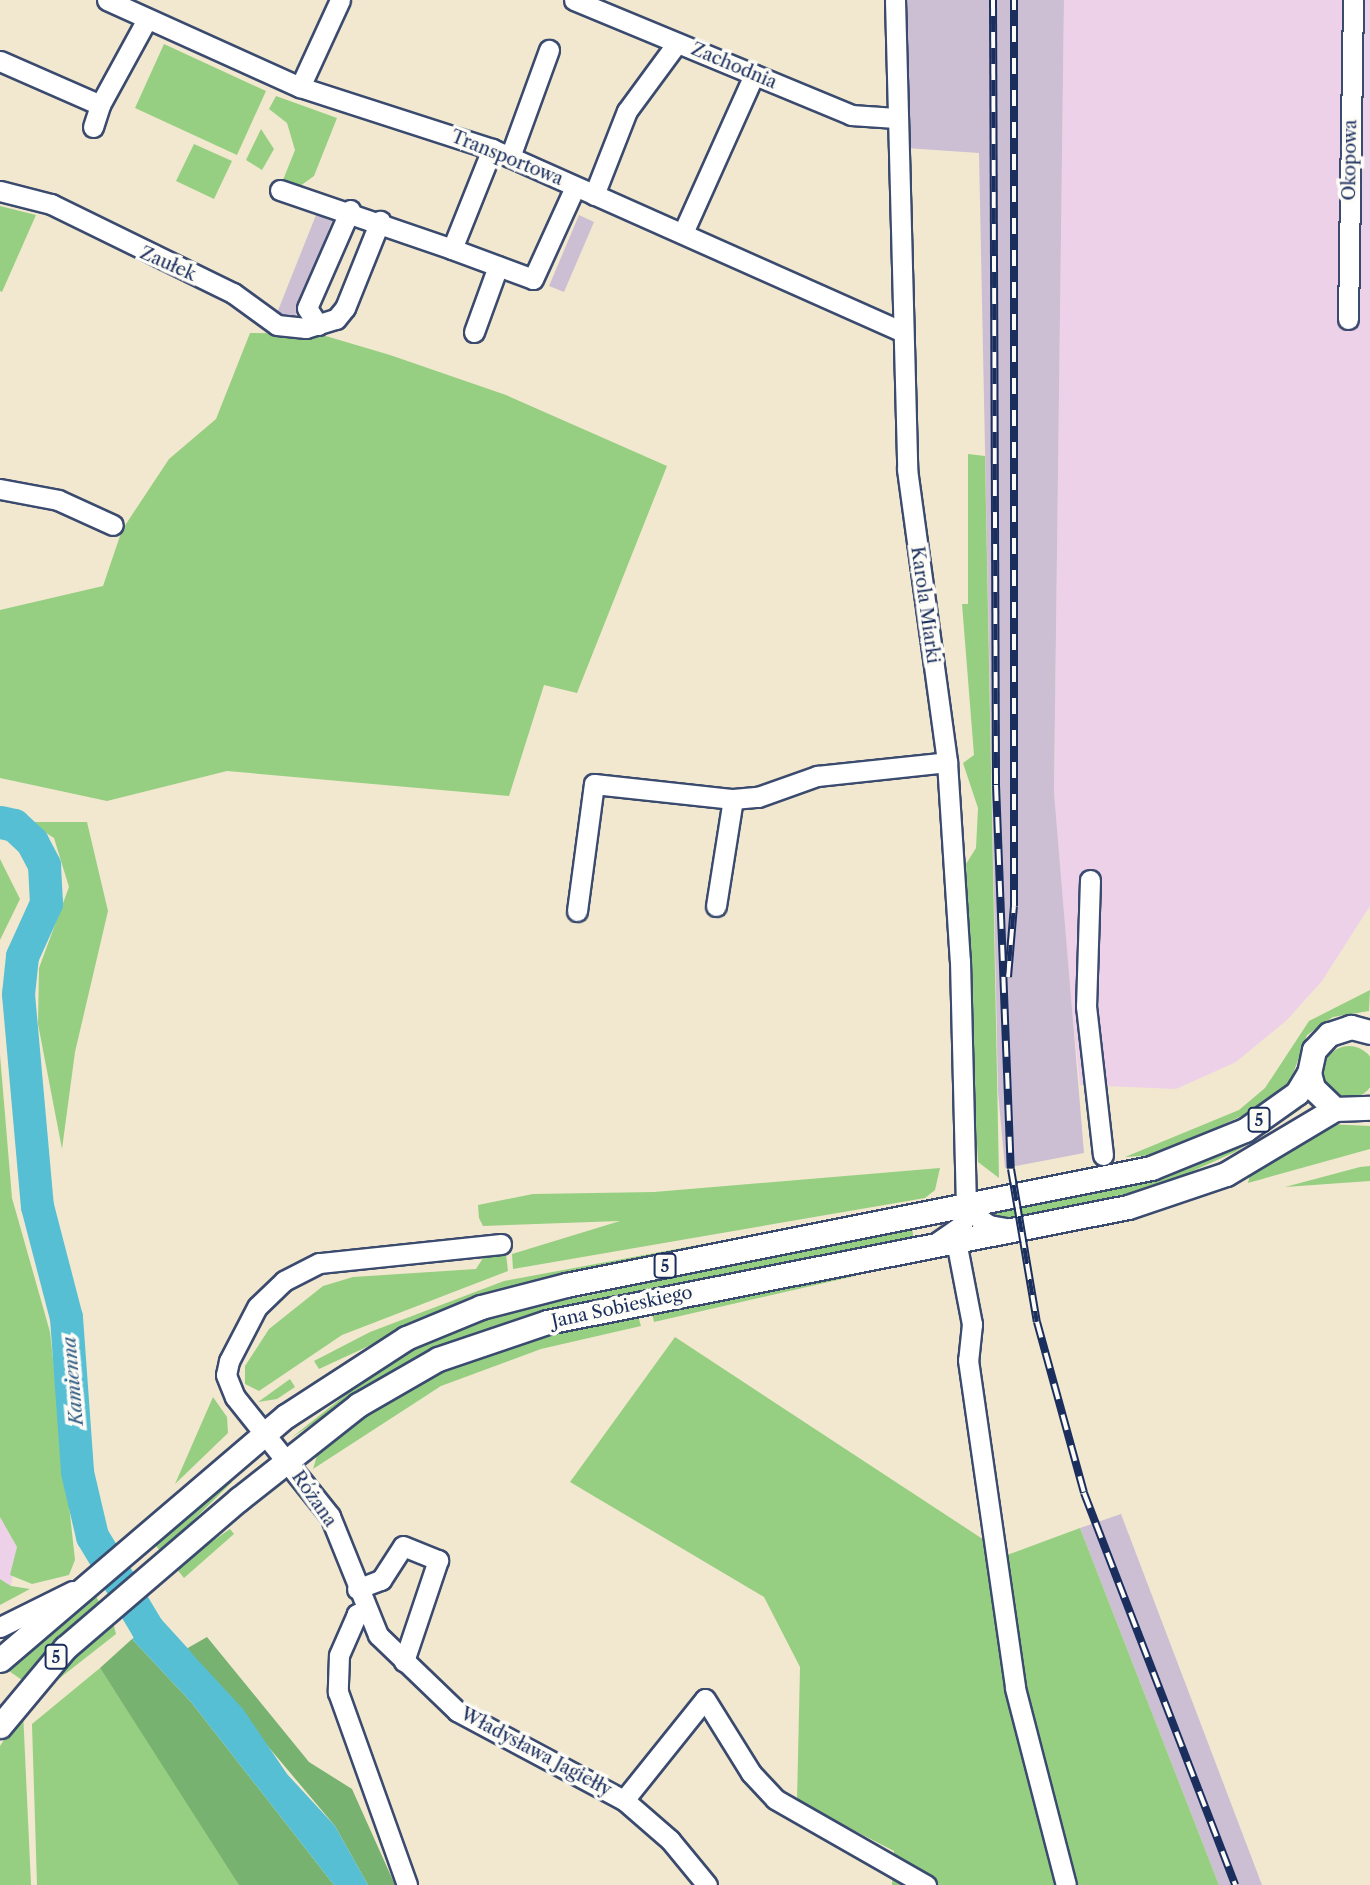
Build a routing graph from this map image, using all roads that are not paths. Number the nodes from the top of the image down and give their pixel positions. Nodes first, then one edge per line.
1 (107, 0) edge
2 (340, 0) edge
3 (574, 0) edge
4 (895, 0) edge
5 (1353, 0) edge
6 (147, 19) junction
7 (677, 43) junction
8 (549, 50) dead end
9 (0, 61) edge
10 (754, 75) junction
11 (300, 88) junction
12 (100, 105) junction
13 (896, 118) junction
14 (93, 127) dead end
15 (492, 149) junction
16 (510, 157) junction
17 (575, 187) junction
18 (280, 190) dead end
19 (0, 191) edge
20 (594, 195) junction
21 (350, 210) junction
22 (380, 221) junction
23 (685, 226) dead end
24 (452, 248) junction
25 (498, 266) junction
26 (1348, 319) dead end
27 (327, 322) junction
28 (901, 331) junction
29 (474, 332) dead end
30 (0, 489) edge
31 (113, 525) dead end
32 (947, 762) junction
33 (733, 799) junction
34 (1090, 880) dead end
35 (716, 906) dead end
36 (577, 911) dead end
37 (1364, 1026) edge
38 (1309, 1073) junction
39 (1335, 1109) junction
40 (1368, 1110) edge
41 (1103, 1155) dead end
42 (966, 1209) junction
43 (1029, 1228) junction
44 (956, 1241) junction
45 (501, 1244) dead end
46 (921, 1248) junction
47 (265, 1434) junction
48 (286, 1460) junction
49 (84, 1585) junction
50 (357, 1590) junction
51 (365, 1611) junction
52 (0, 1627) edge
53 (0, 1660) edge
54 (404, 1661) junction
55 (4, 1717) edge
56 (624, 1800) junction
57 (407, 1885) edge
58 (707, 1885) edge
59 (926, 1885) edge
60 (1066, 1885) edge

1 - 6 street, Transportowa
2 - 11 street
3 - 7 street, Zachodnia
4 - 13 street, Karola Miarki
5 - 26 street, Okopowa
6 - 11 street, Transportowa
6 - 12 street
7 - 10 street, Zachodnia
7 - 20 street
8 - 16 street
9 - 12 street
10 - 13 street, Zachodnia
10 - 23 street
11 - 15 street, Transportowa
12 - 14 street
13 - 28 street, Karola Miarki
15 - 16 street, Transportowa
15 - 24 street
16 - 17 street, Transportowa
17 - 20 street, Transportowa
17 - 25 street
18 - 21 street
19 - 27 street, Zaułek
20 - 28 street, Transportowa
21 - 22 street
21 - 27 street
22 - 24 street
22 - 27 street
24 - 25 street
25 - 29 street
28 - 32 street, Karola Miarki
30 - 31 street
32 - 33 street
32 - 42 street, Karola Miarki
33 - 35 street
33 - 36 street
34 - 41 street
37 - 38 main road, 5
38 - 39 main road
38 - 42 main road, Jana Sobieskiego / 5
39 - 40 main road
39 - 43 main road, Jana Sobieskiego / 5
42 - 43 street
42 - 46 street
42 - 47 main road, Jana Sobieskiego / 5
43 - 44 main road, Jana Sobieskiego / 5
44 - 46 main road, Jana Sobieskiego / 5
44 - 60 street
45 - 47 street, Różana
46 - 48 main road, Jana Sobieskiego / 5
47 - 48 street, Różana
47 - 49 main road, Jana Sobieskiego / 5
48 - 50 street, Różana
48 - 55 main road, Jana Sobieskiego / 5
49 - 52 street, Jana Sobieskiego
49 - 53 main road, Jana Sobieskiego / 5
50 - 51 street, Różana
50 - 54 street
51 - 54 street, Władysława Jagiełły
51 - 57 street
54 - 56 street, Władysława Jagiełły
56 - 58 street, Władysława Jagiełły
56 - 59 street, Władysława Jagiełły

